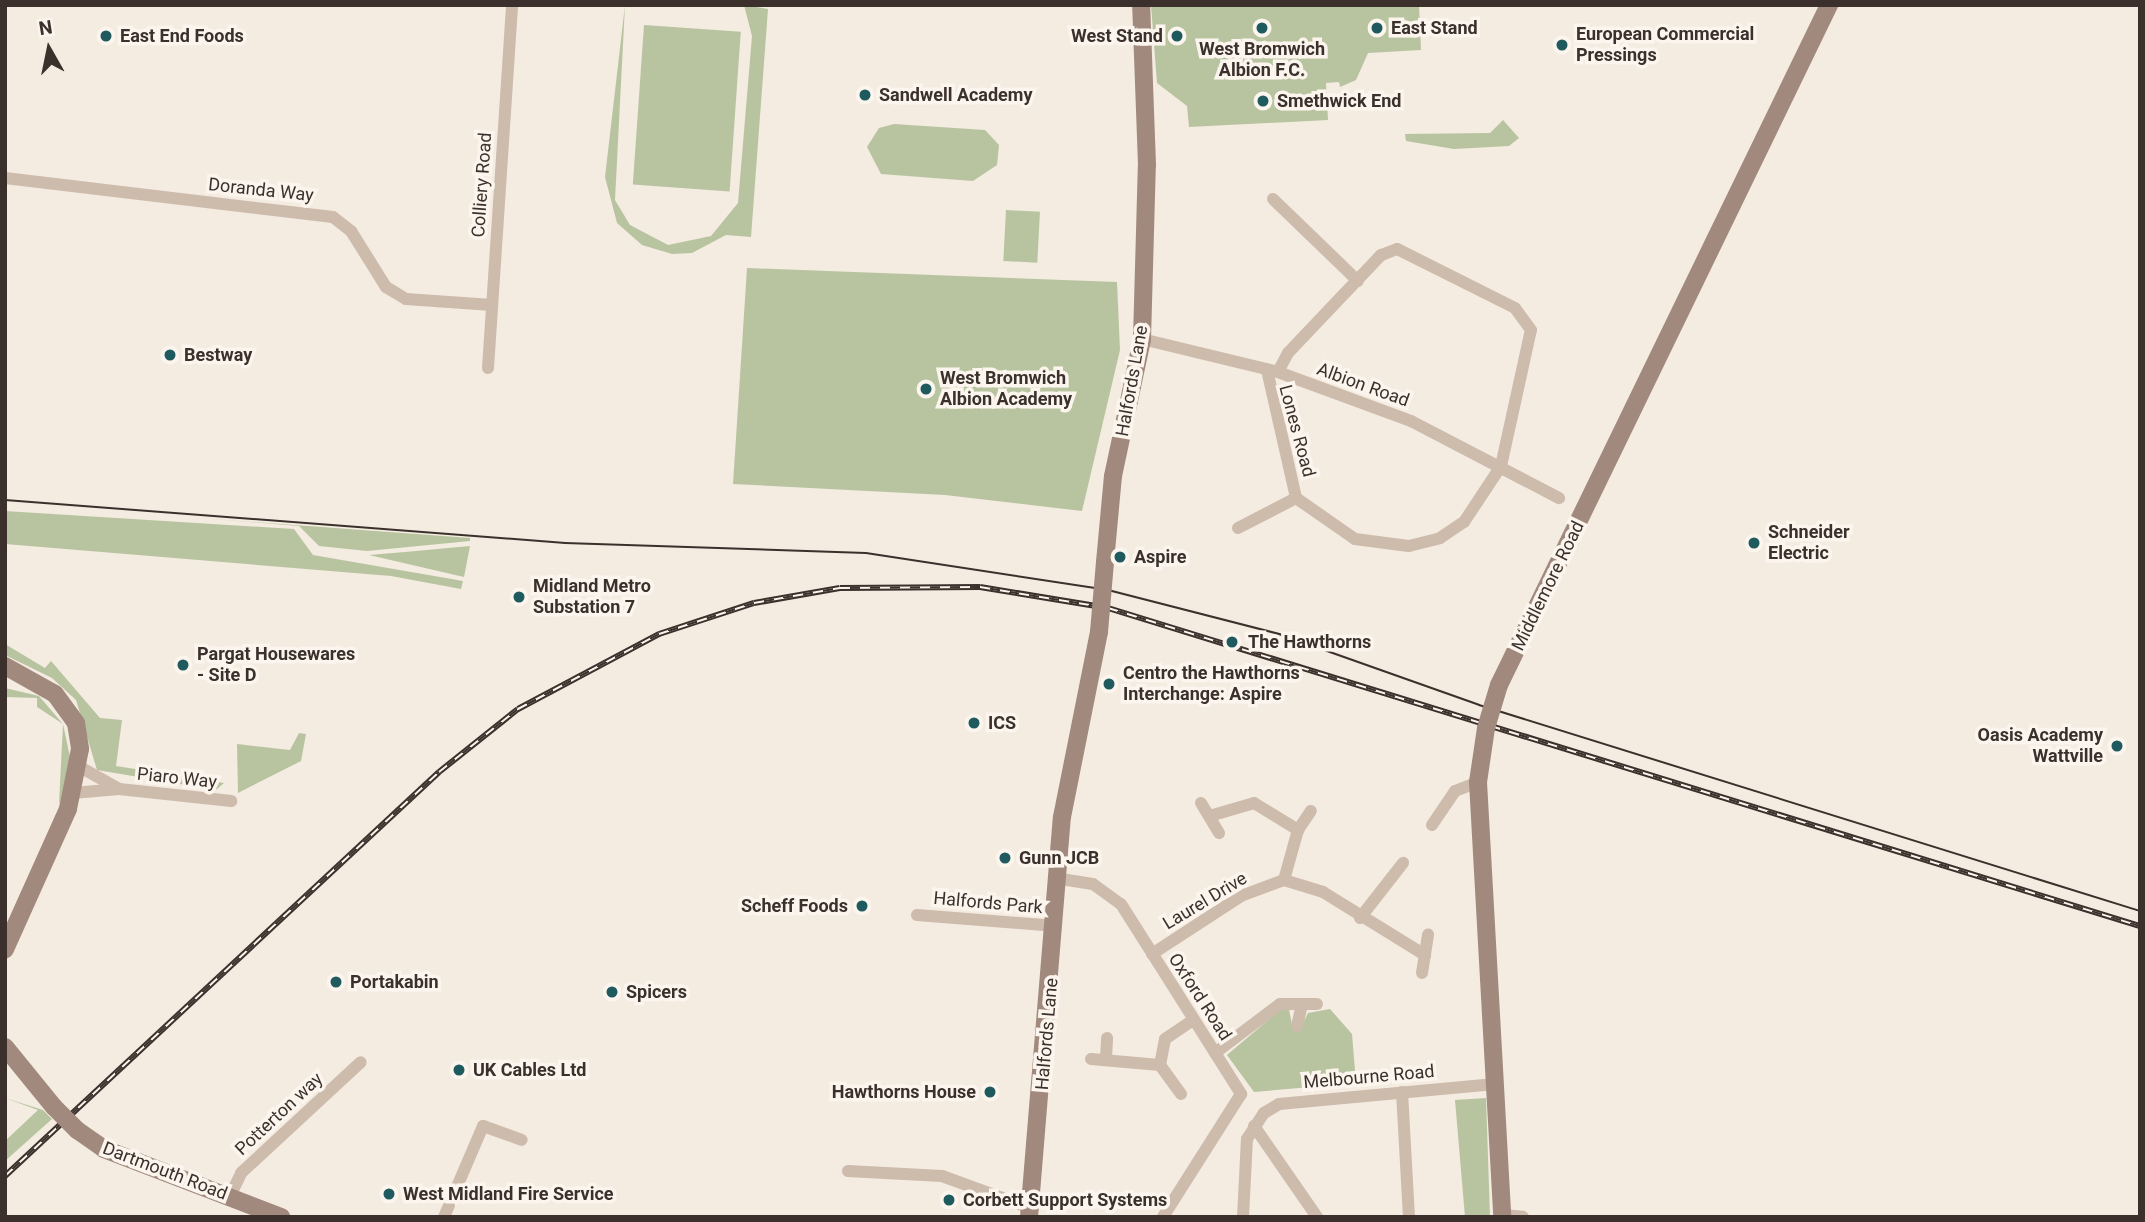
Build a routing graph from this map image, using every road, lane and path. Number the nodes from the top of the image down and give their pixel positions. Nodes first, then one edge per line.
1 (512, 5) edge
2 (1140, 5) edge
3 (1829, 5) edge
4 (5, 178) edge
5 (28, 183) junction
6 (5, 187) edge
7 (1273, 199) dead end
8 (1358, 281) junction
9 (492, 305) junction
10 (1142, 339) junction
11 (488, 368) dead end
12 (1273, 371) junction
13 (1501, 466) junction
14 (1296, 498) junction
15 (1559, 498) dead end
16 (1238, 528) dead end
17 (5, 666) edge
18 (14, 677) edge
19 (80, 767) junction
20 (1478, 782) junction
21 (119, 789) junction
22 (73, 793) junction
23 (231, 801) dead end
24 (1201, 803) dead end
25 (1311, 811) dead end
26 (1213, 815) junction
27 (1432, 825) dead end
28 (1298, 830) junction
29 (1219, 833) dead end
30 (1403, 863) dead end
31 (1061, 878) junction
32 (1284, 880) junction
33 (917, 915) dead end
34 (1360, 918) junction
35 (1056, 926) junction
36 (1428, 934) dead end
37 (5, 948) edge
38 (1152, 954) junction
39 (1425, 955) junction
40 (1422, 973) dead end
41 (1317, 1003) dead end
42 (1302, 1005) junction
43 (1192, 1021) junction
44 (1297, 1026) dead end
45 (1107, 1038) dead end
46 (1215, 1054) junction
47 (7, 1055) edge
48 (1091, 1059) dead end
49 (1106, 1059) junction
50 (361, 1062) dead end
51 (1160, 1065) junction
52 (1495, 1084) junction
53 (1402, 1092) junction
54 (1181, 1094) dead end
55 (1254, 1126) junction
56 (522, 1140) dead end
57 (848, 1171) dead end
58 (230, 1196) junction
59 (1030, 1212) edge
60 (1502, 1216) edge
61 (281, 1217) edge
62 (444, 1217) edge
63 (1163, 1217) edge
64 (1244, 1217) edge
65 (1317, 1217) edge
66 (1409, 1217) edge
67 (1523, 1217) edge

1 - 9 street, Colliery Road
2 - 10 street, Halfords Lane
3 - 20 street, Middlemore Road, bridge
4 - 5 street, Doranda Way
5 - 6 street, Doranda Way
5 - 9 street, Doranda Way
7 - 8 street
8 - 12 street, Lones Road
8 - 13 street, Lones Road
9 - 11 street, Colliery Road
10 - 12 street, Albion Road
10 - 31 street, Halfords Lane, bridge
12 - 13 street, Albion Road
12 - 14 street, Lones Road
13 - 14 street, Lones Road
13 - 15 street, Albion Road
14 - 16 street
17 - 18 street
18 - 19 street
19 - 21 street, Piaro Way
19 - 22 street
20 - 27 street
20 - 52 street, Middlemore Road
21 - 22 street, Piaro Way
21 - 23 street, Piaro Way
22 - 37 street
24 - 26 street
25 - 28 street
26 - 28 street
26 - 29 street
28 - 32 street
30 - 34 street
31 - 35 street, Halfords Lane
31 - 38 street, Oxford Road
32 - 34 street
32 - 38 street, Laurel Drive
33 - 35 street, Halfords Park
34 - 39 street
35 - 59 street, Halfords Lane
36 - 39 street
38 - 43 street, Oxford Road
39 - 40 street
41 - 42 street
42 - 44 street
42 - 46 street
43 - 46 street, Oxford Road
43 - 51 street
45 - 49 street
46 - 63 street, Oxford Road
47 - 58 street, Dartmouth Road, bridge
48 - 49 street
49 - 51 street
50 - 58 street, Potterton way
51 - 54 street
52 - 53 street, Melbourne Road
52 - 60 street, Middlemore Road
53 - 55 street, Melbourne Road
53 - 66 street
55 - 64 street
55 - 65 street
56 - 62 street
57 - 59 street
58 - 61 street, Dartmouth Road
60 - 67 street

